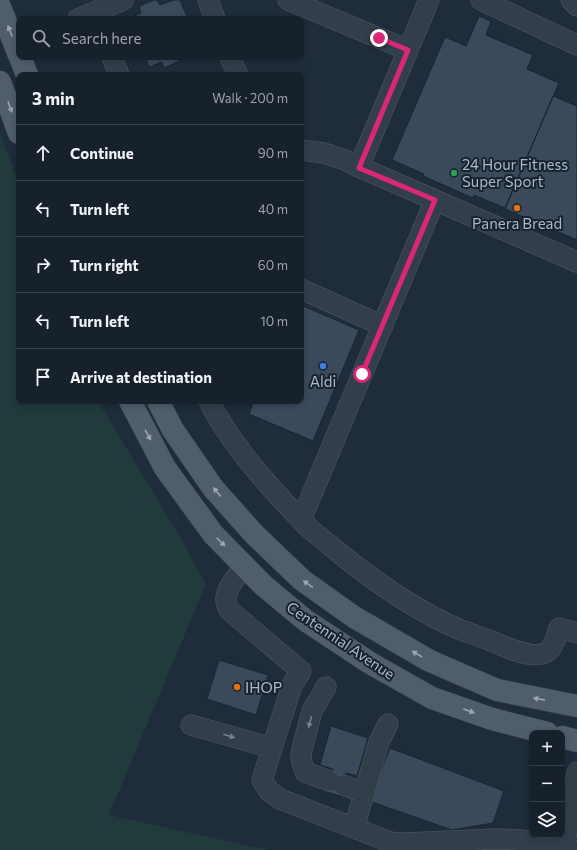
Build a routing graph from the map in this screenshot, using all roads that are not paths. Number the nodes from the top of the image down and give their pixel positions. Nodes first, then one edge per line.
1 (123, 0) edge
2 (208, 0) edge
3 (288, 0) edge
4 (429, 0) edge
5 (481, 0) edge
6 (571, 0) edge
7 (577, 6) edge
8 (0, 7) edge
9 (92, 16) edge
10 (214, 16) edge
11 (577, 45) edge
12 (16, 48) edge
13 (408, 50) junction
14 (21, 60) edge
15 (113, 60) edge
16 (231, 60) edge
17 (26, 72) edge
18 (118, 72) edge
19 (237, 72) edge
20 (0, 82) edge
21 (16, 125) edge
22 (304, 150) edge
23 (359, 168) junction
24 (435, 200) junction
25 (577, 262) edge
26 (304, 289) edge
27 (383, 326) junction
28 (132, 404) edge
29 (160, 404) edge
30 (210, 404) edge
31 (301, 520) junction
32 (245, 566) junction
33 (577, 632) edge
34 (326, 687) dead end
35 (577, 706) edge
36 (388, 724) dead end
37 (191, 725) dead end
38 (535, 730) edge
39 (565, 738) edge
40 (577, 741) edge
41 (272, 748) junction
42 (577, 772) edge
43 (364, 793) junction
44 (354, 828) junction
45 (566, 848) edge

1 - 9 lane
2 - 10 lane
3 - 13 lane
4 - 13 lane
5 - 11 lane
6 - 7 lane
12 -> 8 main road
13 - 23 lane
14 - 17 main road
15 - 18 lane
16 - 19 lane
20 -> 21 main road
22 - 23 lane
23 - 24 lane
24 - 25 lane
24 - 27 lane
26 - 27 lane
27 - 31 lane
28 -> 32 main road, Centennial Avenue
35 -> 29 main road, Centennial Avenue
30 - 31 lane
31 - 33 lane
32 -> 38 main road, Centennial Avenue
32 - 41 lane
34 -> 43 lane
36 - 43 lane
37 -> 41 lane
39 - 40 main road
41 - 44 lane
42 - 45 lane
43 - 44 lane
44 - 45 lane

